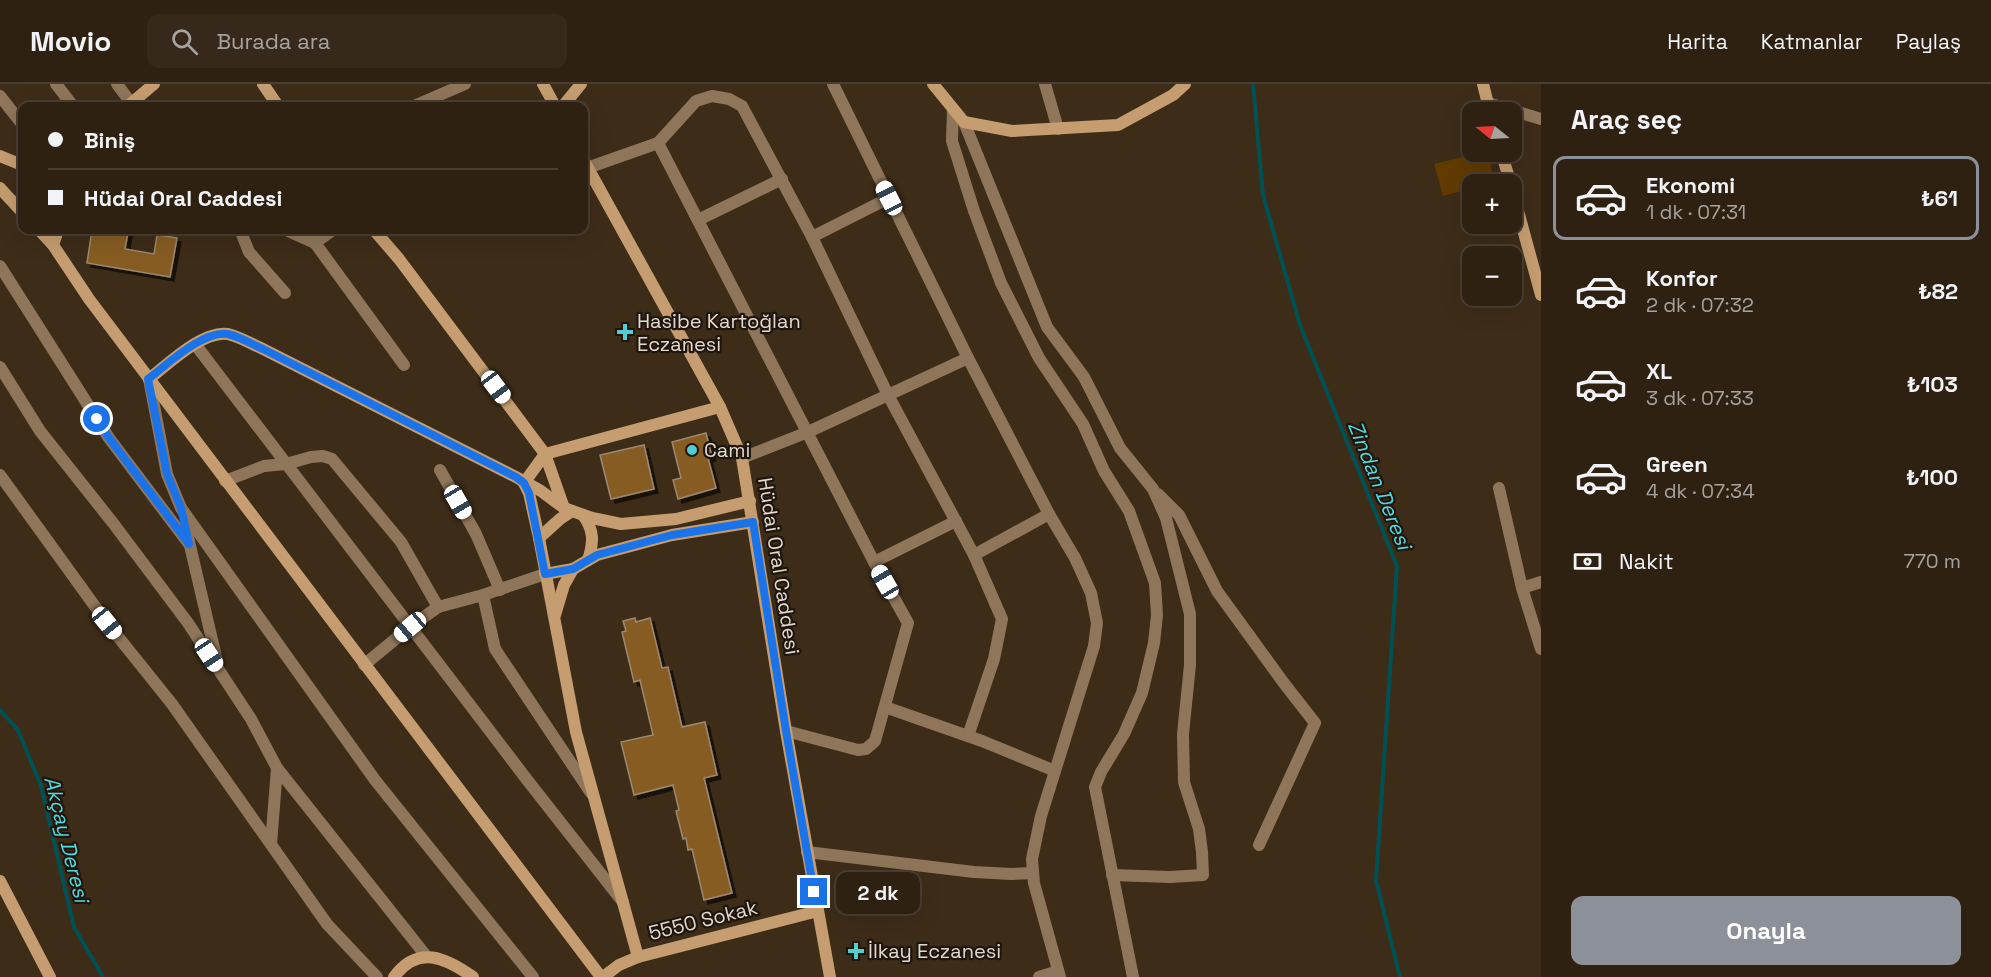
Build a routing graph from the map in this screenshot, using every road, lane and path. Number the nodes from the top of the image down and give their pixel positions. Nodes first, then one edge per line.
1 (56, 84) edge
2 (117, 84) edge
3 (154, 84) edge
4 (263, 84) edge
5 (465, 84) edge
6 (543, 84) edge
7 (581, 84) edge
8 (833, 84) edge
9 (933, 84) edge
10 (1044, 84) edge
11 (1185, 84) edge
12 (1483, 84) edge
13 (0, 96) edge
14 (70, 102) edge
15 (127, 102) edge
16 (133, 102) edge
17 (275, 102) edge
18 (423, 102) edge
19 (553, 102) edge
20 (566, 102) edge
21 (1488, 102) edge
22 (953, 109) junction
23 (1522, 115) edge
24 (18, 119) edge
25 (1541, 119) edge
26 (964, 122) junction
27 (1058, 129) junction
28 (658, 143) junction
29 (0, 156) edge
30 (18, 163) edge
31 (588, 164) edge
32 (588, 170) edge
33 (782, 179) junction
34 (0, 188) edge
35 (889, 198) junction
36 (18, 208) edge
37 (698, 220) junction
38 (1522, 223) edge
39 (43, 234) edge
40 (57, 234) edge
41 (242, 234) edge
42 (295, 234) edge
43 (327, 234) edge
44 (377, 234) edge
45 (812, 237) junction
46 (315, 243) junction
47 (53, 245) junction
48 (0, 266) edge
49 (1539, 280) edge
50 (285, 293) dead end
51 (1541, 295) edge
52 (195, 344) junction
53 (968, 358) junction
54 (404, 365) dead end
55 (0, 367) edge
56 (148, 379) junction
57 (888, 395) junction
58 (720, 407) junction
59 (808, 432) junction
60 (545, 454) junction
61 (742, 458) junction
62 (286, 464) junction
63 (440, 470) dead end
64 (0, 475) edge
65 (225, 481) junction
66 (524, 483) junction
67 (1499, 488) dead end
68 (1153, 489) junction
69 (750, 501) junction
70 (181, 508) junction
71 (573, 511) junction
72 (1049, 514) junction
73 (956, 521) junction
74 (753, 522) junction
75 (538, 538) junction
76 (189, 544) junction
77 (974, 555) junction
78 (588, 560) junction
79 (874, 562) junction
80 (573, 569) junction
81 (545, 574) junction
82 (1541, 582) edge
83 (1522, 588) junction
84 (500, 590) junction
85 (483, 595) junction
86 (438, 607) junction
87 (554, 619) junction
88 (410, 627) junction
89 (1541, 649) edge
90 (364, 665) junction
91 (219, 670) junction
92 (885, 707) junction
93 (786, 731) junction
94 (968, 736) junction
95 (277, 768) junction
96 (1055, 771) junction
97 (595, 799) junction
98 (271, 844) junction
99 (1259, 845) dead end
100 (807, 852) junction
101 (1033, 873) junction
102 (1112, 875) junction
103 (0, 881) edge
104 (624, 903) junction
105 (818, 911) junction
106 (427, 957) junction
107 (638, 957) junction
108 (461, 973) edge
109 (1059, 974) edge
110 (50, 977) edge
111 (378, 977) edge
112 (394, 977) edge
113 (473, 977) edge
114 (533, 977) edge
115 (602, 977) edge
116 (830, 977) edge
117 (1039, 977) edge
118 (1133, 977) edge

1 - 14 street
2 - 15 street
3 - 16 street
4 - 17 street
5 - 18 street
6 - 19 street
7 - 20 street
8 - 35 street
9 - 22 street
10 - 27 street
11 - 27 street
12 - 21 street
13 - 24 street
22 - 26 street
22 - 102 street
23 - 25 street
26 - 27 street
26 - 68 street
28 - 31 street
28 - 33 street
28 - 37 street
29 - 30 street
32 - 58 street, Hüdai Oral Caddesi
33 - 37 street
33 - 45 street
34 - 36 street
35 - 45 street
35 - 53 street
37 - 59 street
38 - 49 street
39 - 47 street
40 - 47 street
41 - 50 street
42 - 46 street
43 - 46 street
44 - 60 street
45 - 57 street
46 - 54 street
47 - 56 street
48 - 76 street
49 - 51 street
52 - 56 street
52 - 62 street
52 - 66 street
53 - 57 street
53 - 72 street
55 - 91 street
56 - 65 street
56 - 70 street
57 - 59 street
57 - 73 street
58 - 60 street
58 - 61 street, Hüdai Oral Caddesi
59 - 61 street
59 - 79 street
60 - 66 street
60 - 71 street
61 - 69 street, Hüdai Oral Caddesi
62 - 65 street
62 - 86 street
62 - 88 street
63 - 84 street
64 - 98 street
65 - 90 street
66 - 71 street
66 - 75 street
67 - 83 street
68 - 99 street
68 - 102 street
69 - 71 street
69 - 74 street, Hüdai Oral Caddesi
70 - 76 street
70 - 114 street
71 - 75 street
71 - 78 street
72 - 77 street
72 - 96 street
73 - 77 street
73 - 79 street
74 - 78 street
74 - 93 street, Hüdai Oral Caddesi
75 - 81 street
76 - 91 street
77 - 94 street
78 - 80 street
79 - 92 street
80 - 81 street
80 - 87 street
81 - 84 street
81 - 87 street
82 - 83 street
83 - 89 street
84 - 85 street
85 - 86 street
85 - 97 street
86 - 88 street
87 - 97 street
88 - 90 street
88 - 104 street
90 - 115 street
91 - 95 street
92 - 93 street
92 - 94 street
93 - 100 street, Hüdai Oral Caddesi
94 - 96 street
95 - 98 street
95 - 106 street
96 - 101 street
97 - 104 street
98 - 111 street
100 - 101 street
100 - 105 street, Hüdai Oral Caddesi
101 - 109 street
102 - 118 street
103 - 110 street
104 - 107 street
105 - 107 street, 5550 Sokak
105 - 116 street, Hüdai Oral Caddesi
106 - 108 street
106 - 112 street
107 - 115 street, 5550 Sokak
108 - 113 street
109 - 117 street

